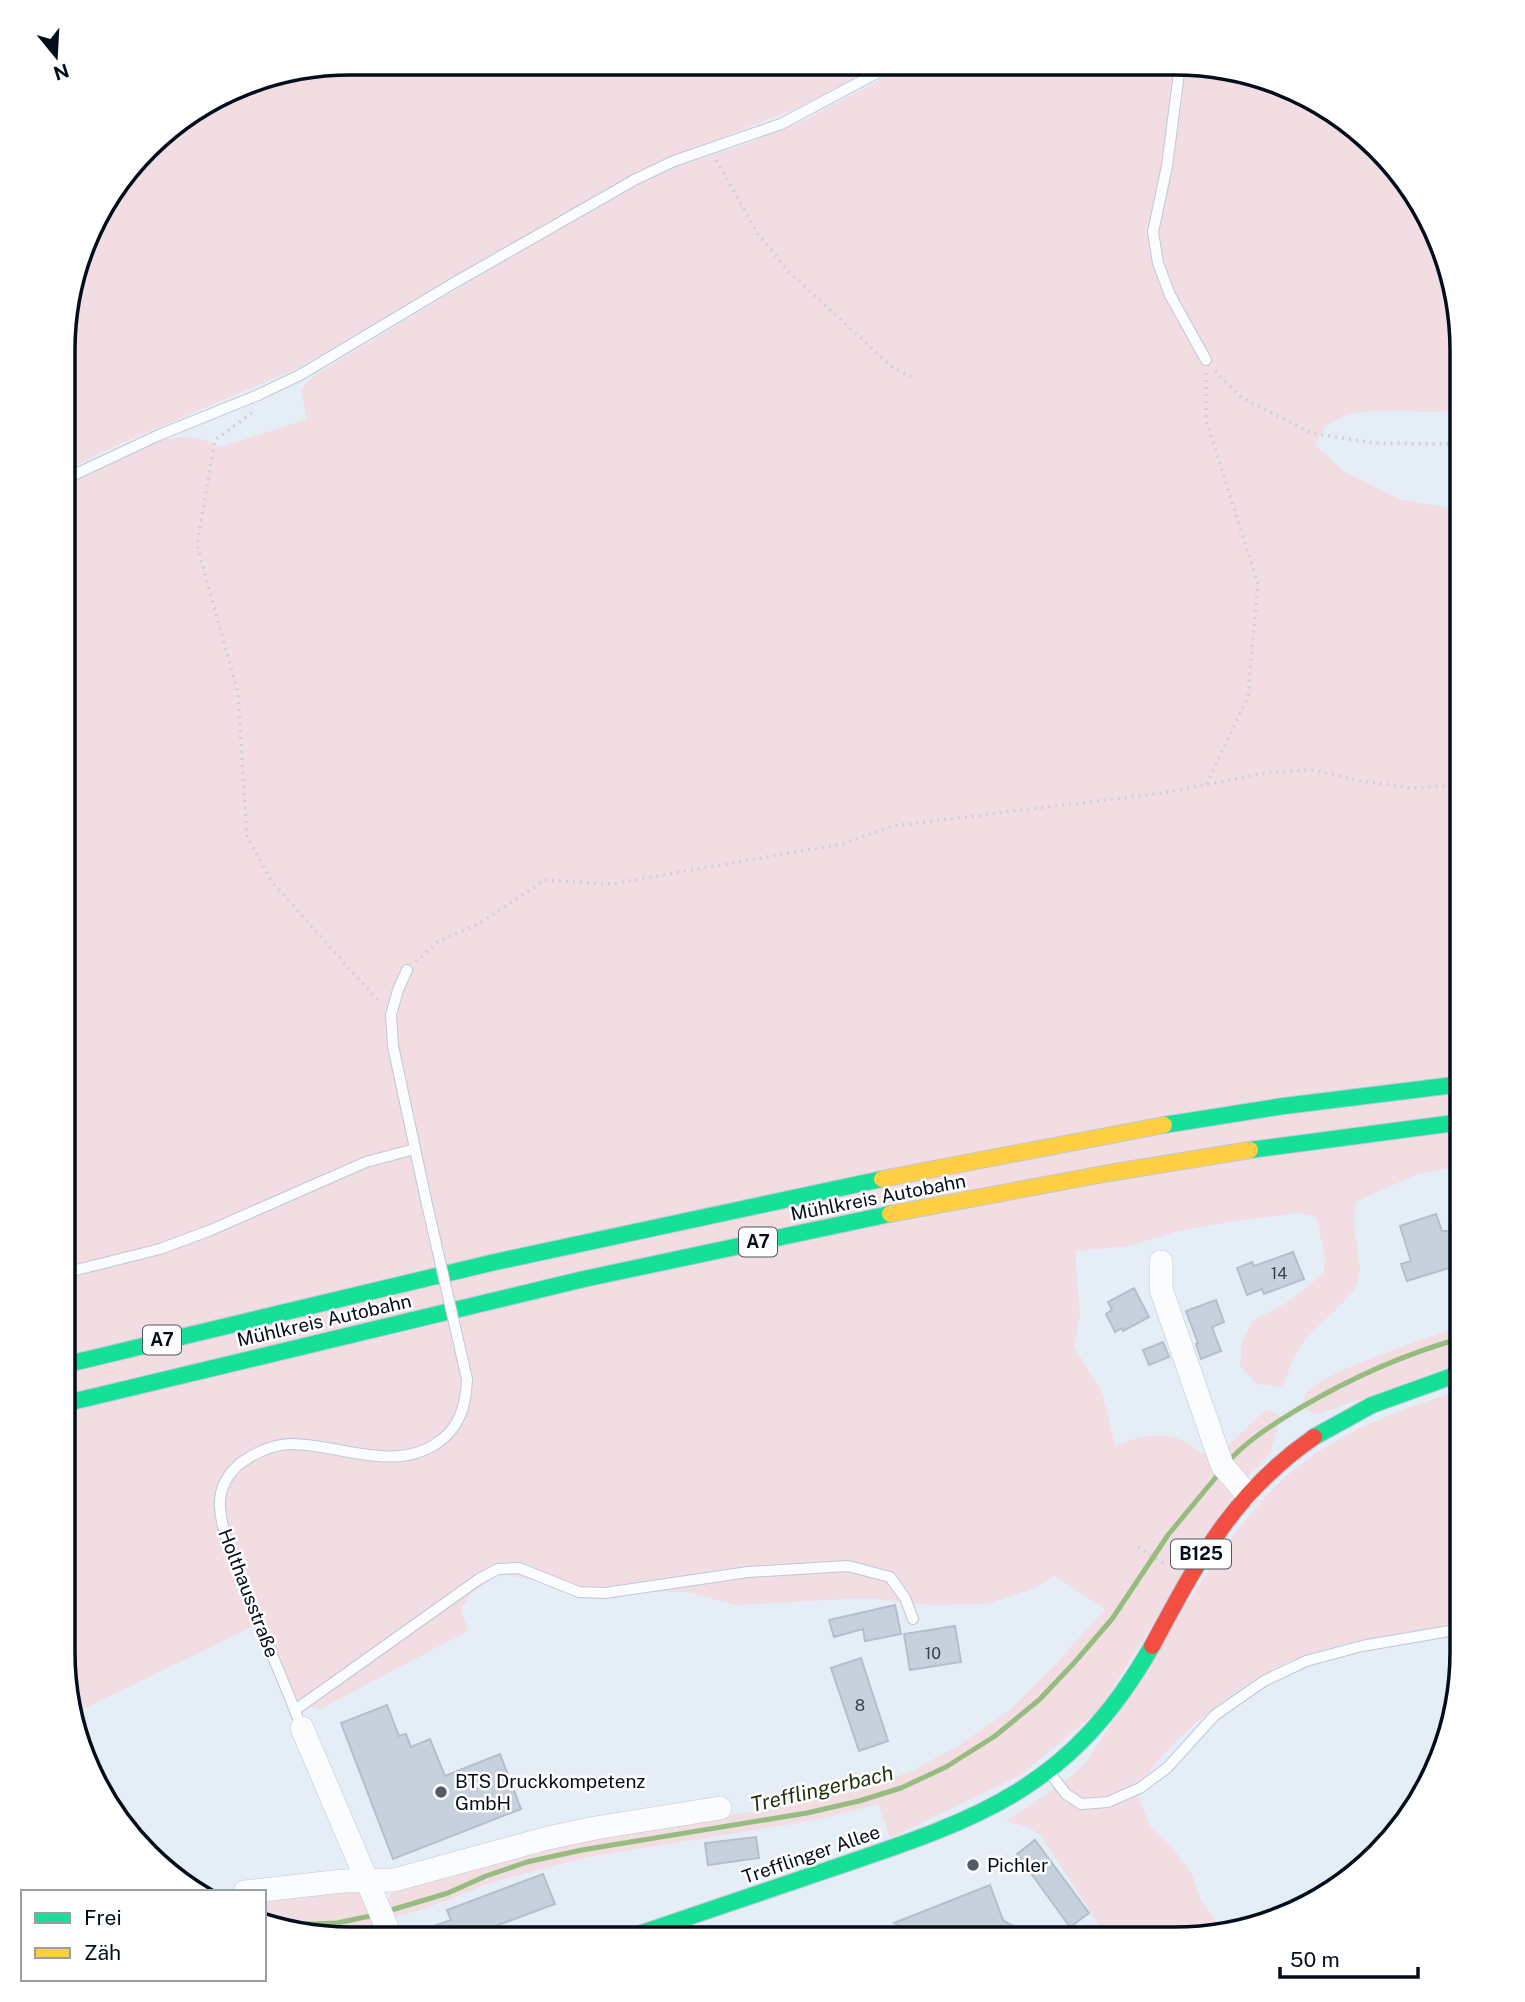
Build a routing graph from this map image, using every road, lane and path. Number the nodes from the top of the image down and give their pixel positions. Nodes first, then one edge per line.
1 (873, 75) edge
2 (1179, 75) edge
3 (710, 149) junction
4 (1206, 360) junction
5 (915, 379) dead end
6 (258, 395) junction
7 (1450, 444) edge
8 (75, 474) edge
9 (1206, 785) junction
10 (1450, 786) edge
11 (407, 971) joint
12 (391, 1015) junction
13 (1450, 1086) edge
14 (1450, 1124) edge
15 (415, 1149) junction
16 (1161, 1262) dead end
17 (75, 1270) edge
18 (75, 1362) edge
19 (1450, 1376) edge
20 (75, 1401) edge
21 (1235, 1480) junction
22 (1138, 1546) dead end
23 (1166, 1565) dead end
24 (913, 1619) dead end
25 (1450, 1631) edge
26 (299, 1719) junction
27 (1049, 1773) junction
28 (720, 1808) dead end
29 (263, 1890) edge
30 (371, 1890) junction
31 (387, 1927) edge
32 (660, 1927) edge

1 - 3 lane
2 - 4 lane
3 - 5 path
3 - 6 lane
4 - 7 path
4 - 9 path
6 - 8 lane
6 - 12 path
9 - 10 path
9 - 11 path
11 - 12 lane
12 - 15 lane, Holthausstraße
13 - 18 main road, Mühlkreis Autobahn / A7
14 - 20 main road, Mühlkreis Autobahn / A7
15 - 17 lane
15 - 26 lane, Holthausstraße, bridge
16 - 21 street
19 - 21 main road, B125
21 - 27 main road, B125
22 - 23 path
24 - 26 lane
25 - 27 lane
26 - 30 street, Holthausstraße
27 - 32 main road, Trefflinger Allee / B125
28 - 30 street
29 - 30 street
30 - 31 street, Holthausstraße

